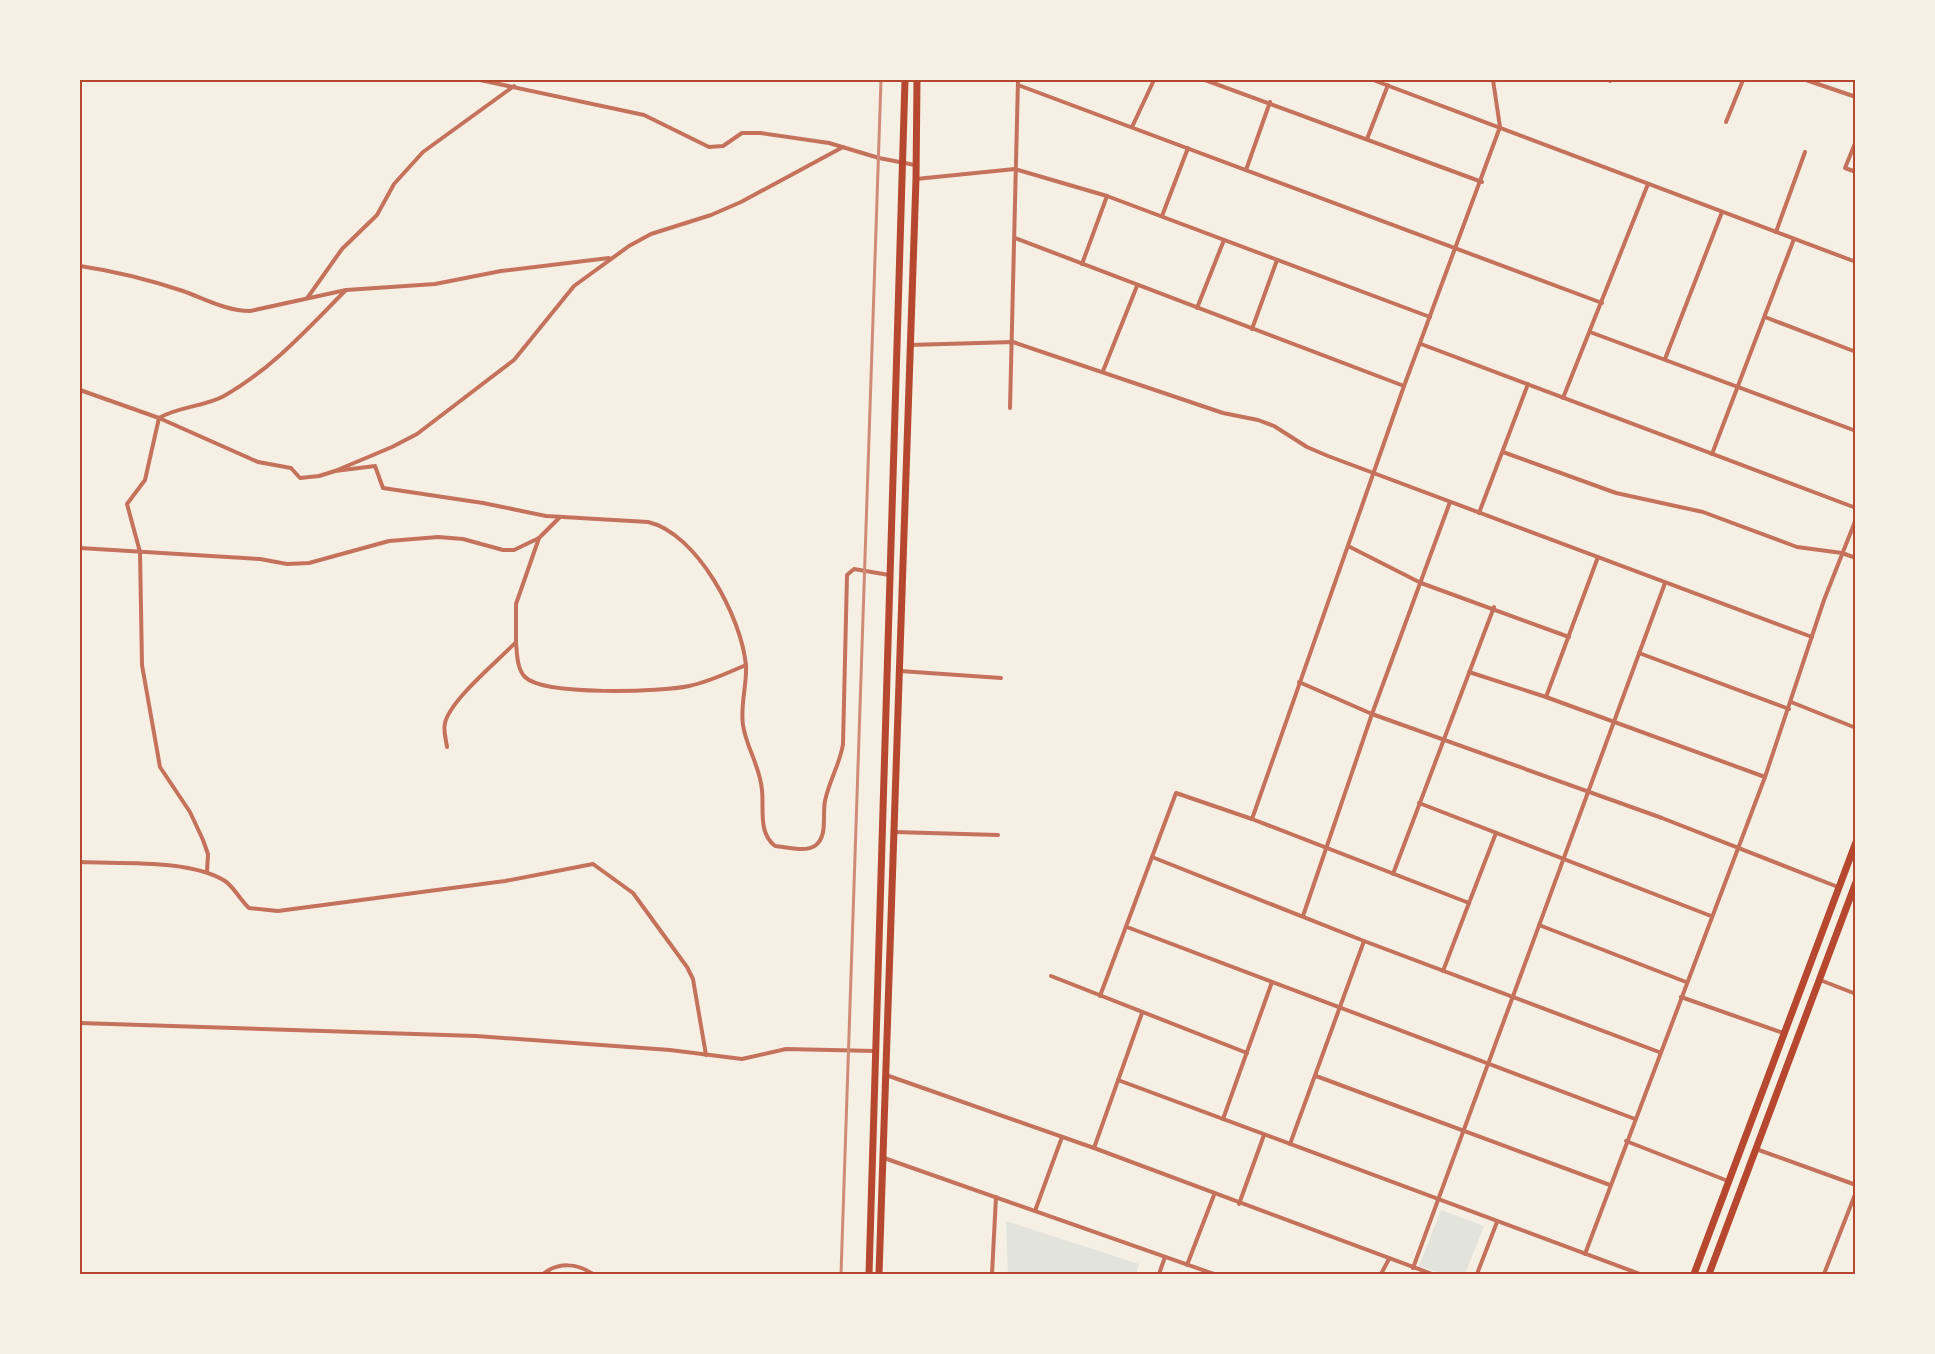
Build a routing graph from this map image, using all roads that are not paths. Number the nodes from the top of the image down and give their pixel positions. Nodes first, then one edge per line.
1 (480, 80) edge
2 (905, 80) edge
3 (917, 80) edge
4 (1018, 80) edge
5 (1154, 80) edge
6 (1205, 80) edge
7 (1373, 80) edge
8 (1493, 80) edge
9 (1743, 80) edge
10 (1806, 80) edge
11 (1388, 85) junction
12 (514, 86) junction
13 (1018, 86) junction
14 (1856, 97) edge
15 (1270, 102) junction
16 (1726, 122) dead end
17 (1500, 127) junction
18 (1132, 128) junction
19 (1367, 139) junction
20 (1856, 141) edge
21 (843, 147) junction
22 (1188, 148) junction
23 (1805, 152) dead end
24 (903, 163) junction
25 (915, 165) junction
26 (1015, 169) junction
27 (1246, 170) junction
28 (1856, 172) edge
29 (916, 179) junction
30 (1482, 182) junction
31 (1648, 184) junction
32 (1107, 196) junction
33 (1722, 212) junction
34 (1162, 216) junction
35 (1776, 232) junction
36 (1015, 238) junction
37 (1794, 239) junction
38 (1224, 240) junction
39 (1456, 249) junction
40 (613, 257) junction
41 (1277, 260) junction
42 (1856, 262) edge
43 (1082, 264) junction
44 (80, 266) edge
45 (1137, 286) junction
46 (346, 290) junction
47 (308, 298) junction
48 (1602, 303) junction
49 (1197, 308) junction
50 (1430, 317) junction
51 (1765, 318) junction
52 (1252, 329) junction
53 (1590, 332) junction
54 (1013, 342) junction
55 (1421, 344) junction
56 (909, 345) junction
57 (1856, 352) edge
58 (1665, 359) junction
59 (1103, 371) junction
60 (1528, 384) junction
61 (1404, 386) junction
62 (1738, 386) junction
63 (80, 390) edge
64 (1563, 398) junction
65 (1010, 408) dead end
66 (159, 418) junction
67 (1856, 431) edge
68 (1503, 452) junction
69 (1712, 453) junction
70 (335, 471) junction
71 (1376, 474) junction
72 (1450, 502) junction
73 (1856, 508) edge
74 (1479, 513) junction
75 (561, 517) junction
76 (1856, 519) edge
77 (539, 538) junction
78 (1350, 547) junction
79 (80, 548) edge
80 (140, 552) junction
81 (1842, 553) junction
82 (1598, 556) junction
83 (1856, 558) edge
84 (892, 575) junction
85 (1421, 583) junction
86 (1665, 583) junction
87 (1494, 607) junction
88 (1569, 637) junction
89 (1812, 637) junction
90 (516, 642) junction
91 (1639, 653) junction
92 (746, 665) junction
93 (898, 671) junction
94 (1468, 672) junction
95 (1001, 678) dead end
96 (1299, 682) junction
97 (1546, 697) junction
98 (1791, 702) junction
99 (1789, 709) junction
100 (1372, 714) junction
101 (1614, 724) junction
102 (1856, 728) edge
103 (1443, 739) junction
104 (447, 747) dead end
105 (1765, 777) junction
106 (1589, 791) junction
107 (1419, 803) junction
108 (1252, 819) junction
109 (894, 832) junction
110 (1496, 833) junction
111 (998, 835) dead end
112 (1856, 842) edge
113 (1738, 847) junction
114 (1328, 848) junction
115 (1152, 857) junction
116 (1564, 859) junction
117 (80, 862) edge
118 (207, 872) junction
119 (1393, 874) junction
120 (1856, 882) edge
121 (1838, 888) junction
122 (1852, 901) edge
123 (1469, 903) junction
124 (1711, 915) junction
125 (1303, 916) junction
126 (1539, 925) junction
127 (1127, 927) junction
128 (1364, 941) junction
129 (1443, 971) junction
130 (1051, 976) dead end
131 (1818, 980) junction
132 (1272, 982) junction
133 (1686, 982) junction
134 (1856, 994) edge
135 (1100, 996) junction
136 (1512, 996) junction
137 (1681, 997) junction
138 (1341, 1009) junction
139 (1142, 1013) junction
140 (80, 1023) edge
141 (1783, 1033) junction
142 (875, 1051) junction
143 (1659, 1052) junction
144 (1247, 1053) junction
145 (706, 1055) junction
146 (1488, 1064) junction
147 (885, 1075) junction
148 (1316, 1077) junction
149 (1118, 1080) junction
150 (1223, 1119) junction
151 (1635, 1119) junction
152 (1465, 1131) junction
153 (1264, 1135) junction
154 (1062, 1137) junction
155 (1626, 1141) junction
156 (1290, 1144) junction
157 (1094, 1148) junction
158 (1756, 1149) junction
159 (884, 1158) junction
160 (1728, 1181) junction
161 (1610, 1185) junction
162 (1856, 1185) edge
163 (1856, 1191) edge
164 (1214, 1195) junction
165 (996, 1197) junction
166 (1439, 1200) junction
167 (1239, 1204) junction
168 (1035, 1211) junction
169 (1497, 1222) junction
170 (1585, 1254) junction
171 (1164, 1257) junction
172 (1389, 1259) junction
173 (1187, 1265) junction
174 (1413, 1268) junction
175 (543, 1275) edge
176 (593, 1275) edge
177 (869, 1275) edge
178 (879, 1275) edge
179 (992, 1275) edge
180 (1159, 1275) edge
181 (1214, 1275) edge
182 (1381, 1275) edge
183 (1432, 1275) edge
184 (1477, 1275) edge
185 (1640, 1275) edge
186 (1694, 1275) edge
187 (1709, 1275) edge
188 (1824, 1275) edge

1 - 12 street
2 - 24 main road
3 - 25 main road
4 - 13 street
5 - 18 street
6 - 15 street
7 - 11 street
8 - 17 street
9 - 16 street
10 - 14 street
11 - 17 street
11 - 19 street
12 - 21 street
12 - 47 street
13 - 18 street
13 - 26 street
15 - 19 street
15 - 27 street
17 - 30 street
17 - 31 street
18 - 22 street
19 - 30 street
20 - 28 street
21 - 24 street
21 - 40 street
22 - 27 street
22 - 34 street
23 - 35 street
24 - 25 street
24 - 84 main road
25 - 29 main road
26 - 29 street
26 - 32 street
26 - 36 street
27 - 39 street
29 - 56 main road
30 - 39 street
31 - 33 street
31 - 48 street
32 - 34 street
32 - 43 street
33 - 35 street
33 - 58 street
34 - 38 street
35 - 37 street
36 - 43 street
36 - 54 street
37 - 42 street
37 - 51 street
38 - 41 street
38 - 49 street
39 - 48 street
39 - 50 street
40 - 46 street
40 - 70 street
41 - 50 street
41 - 52 street
43 - 45 street
44 - 47 street
45 - 49 street
45 - 59 street
46 - 47 street
46 - 66 street
48 - 53 street
49 - 52 street
50 - 55 street
51 - 57 street
51 - 62 street
52 - 61 street
53 - 58 street
53 - 64 street
54 - 56 street
54 - 59 street
54 - 65 street
55 - 60 street
55 - 61 street
56 - 93 main road
58 - 62 street
59 - 71 street
60 - 64 street
60 - 68 street
61 - 71 street
62 - 67 street
62 - 69 street
63 - 66 street
64 - 69 street
66 - 70 street
66 - 80 street
68 - 74 street
68 - 81 street
69 - 73 street
70 - 75 street
71 - 72 street
71 - 78 street
72 - 74 street
72 - 85 street
74 - 82 street
75 - 77 street
75 - 92 street
76 - 81 street
77 - 80 street
77 - 90 street
78 - 85 street
78 - 96 street
79 - 80 street
80 - 118 street
81 - 83 street
81 - 89 street
82 - 86 street
82 - 88 street
84 - 92 street
84 - 142 main road
85 - 87 street
85 - 100 street
86 - 89 street
86 - 91 street
87 - 88 street
87 - 94 street
88 - 97 street
89 - 98 street
90 - 92 street
90 - 104 street
91 - 99 street
91 - 101 street
93 - 95 street
93 - 109 main road
94 - 97 street
94 - 103 street
96 - 100 street
96 - 108 street
97 - 101 street
98 - 99 street
98 - 102 street
99 - 105 street
100 - 103 street
100 - 114 street
101 - 105 street
101 - 106 street
103 - 106 street
103 - 107 street
105 - 113 street
106 - 113 street
106 - 116 street
107 - 110 street
107 - 119 street
108 - 114 street
108 - 115 street
109 - 111 street
109 - 147 main road
110 - 116 street
110 - 123 street
112 - 121 main road
113 - 121 street
113 - 124 street
114 - 119 street
114 - 125 street
115 - 125 street
115 - 127 street
116 - 124 street
116 - 126 street
117 - 118 street
118 - 145 street
119 - 123 street
120 - 122 main road
121 - 141 main road
122 - 131 main road
123 - 129 street
124 - 133 street
125 - 128 street
126 - 133 street
126 - 136 street
127 - 132 street
127 - 135 street
128 - 129 street
128 - 138 street
129 - 136 street
130 - 135 street
131 - 134 street
131 - 158 main road
132 - 138 street
132 - 144 street
133 - 137 street
135 - 139 street
136 - 143 street
136 - 146 street
137 - 141 street
137 - 143 street
138 - 146 street
138 - 148 street
139 - 144 street
139 - 149 street
140 - 145 street
141 - 160 main road
142 - 145 street
142 - 177 main road
143 - 151 street
144 - 150 street
146 - 151 street
146 - 152 street
147 - 154 street
147 - 159 main road
148 - 152 street
148 - 156 street
149 - 150 street
149 - 157 street
150 - 153 street
151 - 155 street
152 - 161 street
152 - 166 street
153 - 156 street
153 - 167 street
154 - 157 street
154 - 168 street
155 - 160 street
155 - 161 street
156 - 166 street
157 - 164 street
158 - 162 street
158 - 187 main road
159 - 165 street
159 - 178 main road
160 - 186 main road
161 - 170 street
163 - 188 street
164 - 167 street
164 - 173 street
165 - 168 street
165 - 179 street
166 - 169 street
166 - 174 street
167 - 172 street
168 - 171 street
169 - 170 street
169 - 184 street
170 - 185 street
171 - 173 street
171 - 180 street
172 - 174 street
172 - 182 street
173 - 181 street
174 - 183 street
175 - 176 street

